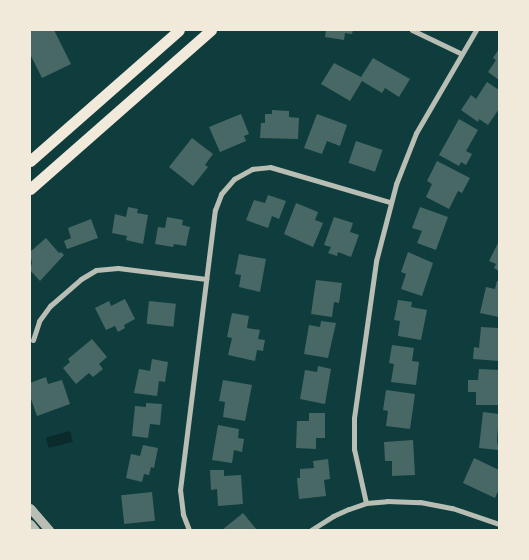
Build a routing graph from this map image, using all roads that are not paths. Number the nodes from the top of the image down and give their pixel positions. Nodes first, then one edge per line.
1 (179, 30) edge
2 (211, 30) edge
3 (412, 30) edge
4 (476, 30) edge
5 (462, 54) junction
6 (30, 161) edge
7 (30, 189) edge
8 (390, 202) junction
9 (206, 279) junction
10 (33, 340) dead end
11 (366, 503) junction
12 (30, 508) edge
13 (30, 524) edge
14 (499, 524) edge
15 (35, 530) edge
16 (49, 530) edge
17 (189, 530) edge
18 (311, 530) edge

1 - 6 main road
2 - 7 main road
3 - 5 street
4 - 5 street
5 - 8 street
8 - 9 street
8 - 11 street
9 - 10 street
9 - 17 street
11 - 14 street
11 - 18 street
12 - 16 street
13 - 15 street

